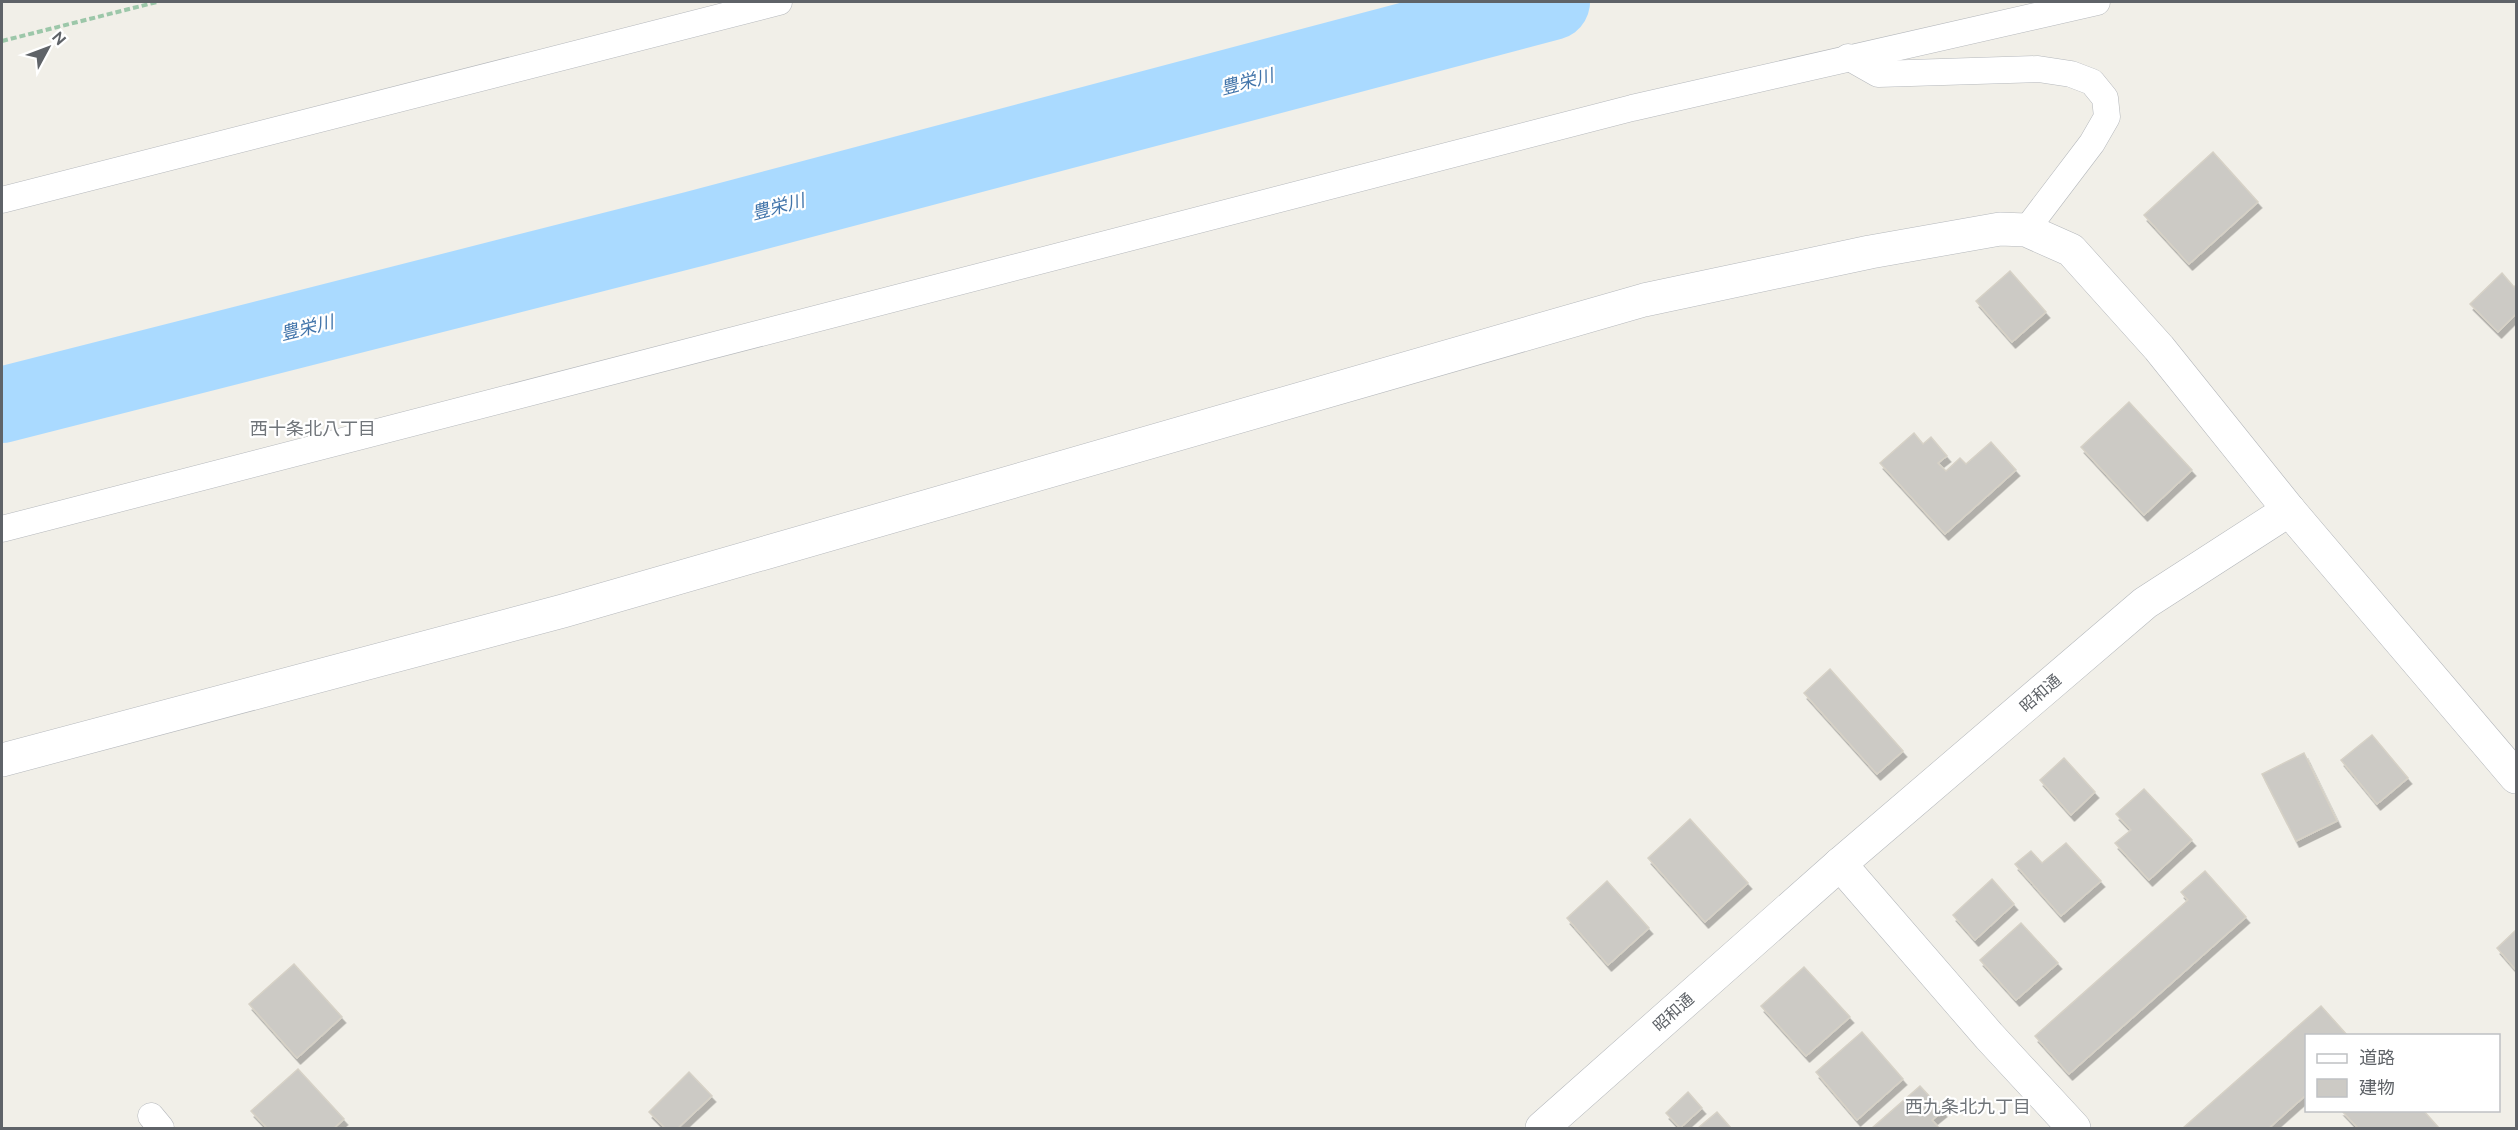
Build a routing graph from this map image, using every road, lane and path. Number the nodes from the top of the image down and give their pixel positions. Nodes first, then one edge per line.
1 (157, 2) edge
2 (778, 2) edge
3 (2097, 2) edge
4 (2, 41) edge
5 (1848, 57) junction
6 (2, 200) edge
7 (2026, 230) junction
8 (2289, 510) junction
9 (2, 529) edge
10 (2, 760) edge
11 (2517, 777) edge
12 (1840, 864) junction
13 (1542, 1128) edge
14 (2074, 1128) edge

1 - 4 path
2 - 6 lane
3 - 5 lane
5 - 7 lane
5 - 9 lane
7 - 8 street
7 - 10 street
8 - 11 street
8 - 12 street, 昭和通
12 - 13 street, 昭和通
12 - 14 street

